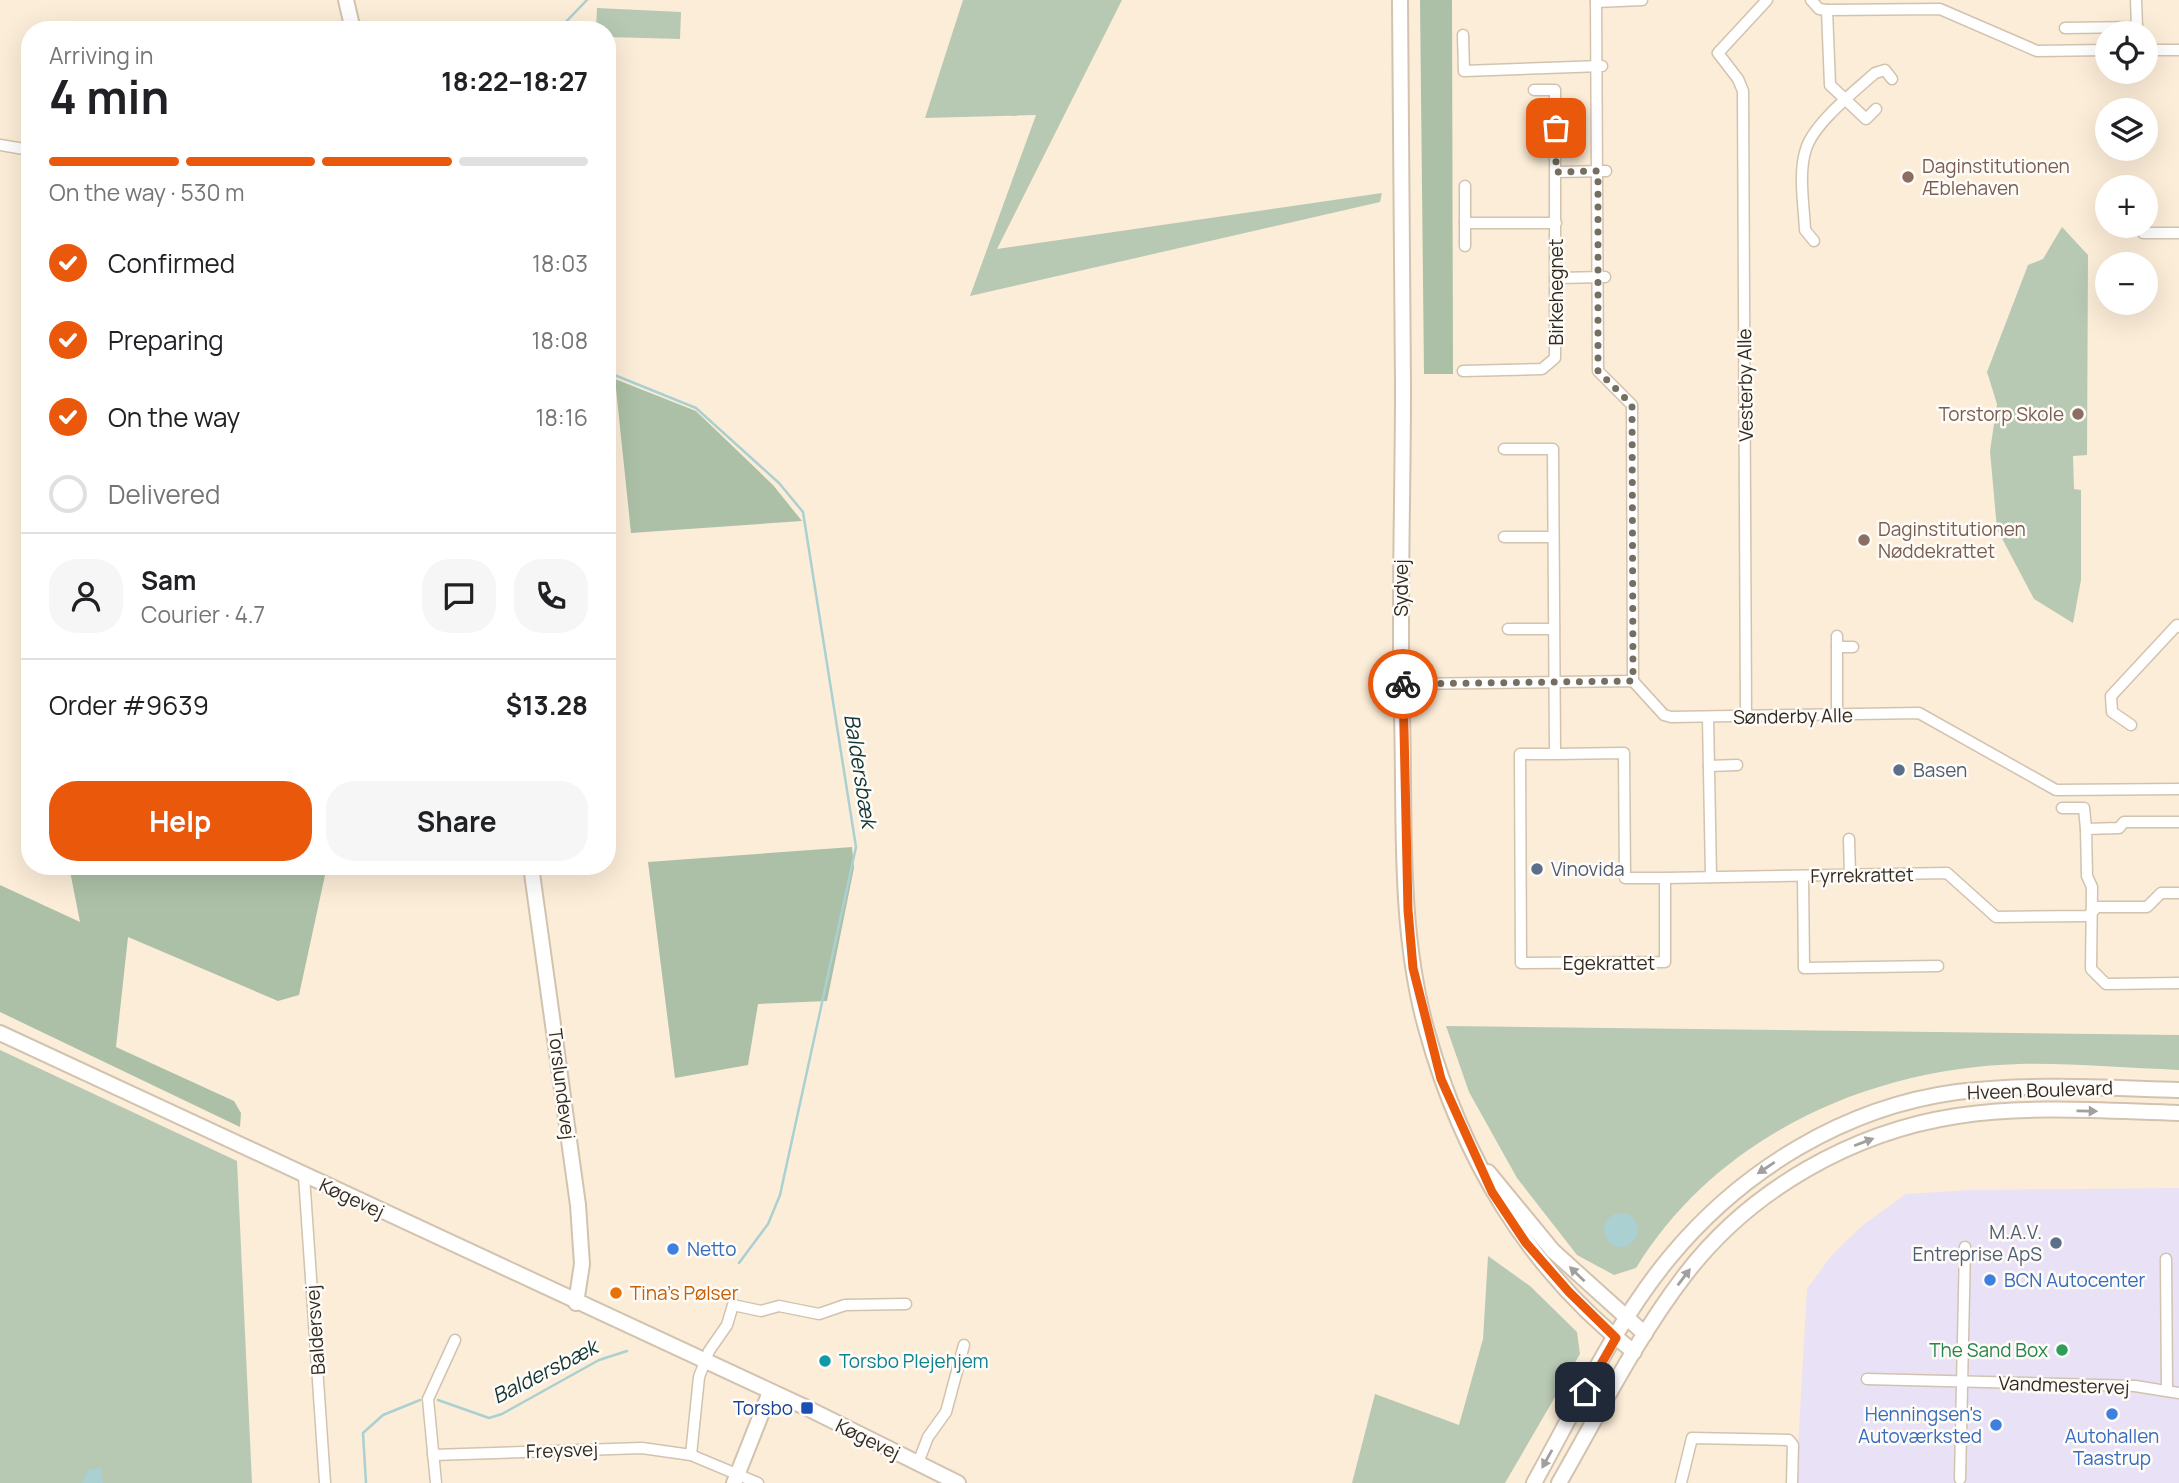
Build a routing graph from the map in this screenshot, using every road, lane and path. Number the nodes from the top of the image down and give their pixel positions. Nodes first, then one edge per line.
1 (346, 0) edge
2 (1400, 0) edge
3 (1642, 0) edge
4 (1767, 0) edge
5 (1811, 0) edge
6 (2136, 0) edge
7 (1596, 1) edge
8 (1827, 10) junction
9 (351, 21) edge
10 (2065, 28) dead end
11 (1463, 35) dead end
12 (2095, 50) edge
13 (2158, 50) edge
14 (2179, 50) edge
15 (1600, 66) junction
16 (1892, 79) dead end
17 (1534, 90) dead end
18 (1846, 100) junction
19 (1876, 109) dead end
20 (0, 145) edge
21 (21, 148) edge
22 (1602, 171) junction
23 (1556, 172) junction
24 (1465, 186) dead end
25 (1465, 223) junction
26 (1556, 223) junction
27 (2158, 233) edge
28 (2179, 233) edge
29 (1814, 241) dead end
30 (1465, 246) dead end
31 (1602, 277) junction
32 (1557, 278) junction
33 (1463, 371) dead end
34 (1504, 449) dead end
35 (1504, 537) dead end
36 (1553, 537) junction
37 (2179, 627) edge
38 (1507, 629) dead end
39 (1554, 629) junction
40 (1853, 647) dead end
41 (1633, 681) junction
42 (1402, 684) junction
43 (1555, 684) junction
44 (1837, 715) junction
45 (1746, 716) junction
46 (1708, 717) junction
47 (2131, 725) dead end
48 (1555, 754) junction
49 (1737, 765) dead end
50 (1709, 766) junction
51 (2179, 789) edge
52 (2062, 808) dead end
53 (2179, 822) edge
54 (2086, 829) junction
55 (1849, 839) dead end
56 (532, 875) edge
57 (1850, 875) junction
58 (1803, 876) junction
59 (1711, 877) junction
60 (1665, 878) junction
61 (2179, 893) edge
62 (2091, 913) junction
63 (1938, 966) dead end
64 (2179, 983) edge
65 (0, 1033) edge
66 (2179, 1084) edge
67 (2112, 1088) junction
68 (2179, 1090) edge
69 (2179, 1113) edge
70 (1480, 1162) junction
71 (304, 1176) junction
72 (1965, 1247) dead end
73 (2166, 1259) dead end
74 (576, 1303) junction
75 (906, 1304) dead end
76 (1627, 1320) junction
77 (1646, 1334) junction
78 (1616, 1338) junction
79 (455, 1340) dead end
80 (964, 1345) dead end
81 (1634, 1352) junction
82 (704, 1363) junction
83 (1867, 1379) dead end
84 (1962, 1382) junction
85 (2166, 1390) junction
86 (770, 1392) junction
87 (2179, 1393) edge
88 (433, 1455) junction
89 (691, 1455) junction
90 (918, 1463) junction
91 (736, 1479) edge
92 (1960, 1479) dead end
93 (326, 1483) edge
94 (436, 1483) edge
95 (758, 1483) edge
96 (958, 1483) edge
97 (1534, 1483) edge
98 (1559, 1483) edge
99 (1681, 1483) edge
100 (1792, 1483) edge

1 - 9 street
2 - 42 street, Sydvej
3 - 7 street
4 - 45 street, Vesterby Alle
5 - 8 street
6 - 10 street
7 - 15 street
8 - 12 street
8 - 18 street
11 - 15 street
13 - 14 street
15 - 22 street
16 - 18 street
17 - 23 street, Birkehegnet
18 - 19 street
18 - 29 street
20 - 21 street
22 - 23 street
22 - 31 street
23 - 26 street, Birkehegnet
24 - 25 street
25 - 26 street
25 - 30 street
26 - 32 street, Birkehegnet
27 - 28 street
31 - 32 street
31 - 41 street
32 - 33 street, Birkehegnet
34 - 36 street
35 - 36 street
36 - 39 street
37 - 47 street
38 - 39 street
39 - 43 street
40 - 44 street
41 - 43 street
41 - 46 street, Sønderby Alle
42 - 43 street
42 - 70 street, Sydvej
43 - 48 street
44 - 45 street, Sønderby Alle
44 - 51 street, Sønderby Alle
45 - 46 street, Sønderby Alle
46 - 50 street
48 - 60 street, Egekrattet
48 - 60 street, Egekrattet
49 - 50 street
50 - 59 street
52 - 54 street
53 - 54 street
54 - 62 street
55 - 57 street
56 - 74 street, Torslundevej
57 - 58 street, Fyrrekrattet
57 - 62 street, Fyrrekrattet
58 - 59 street, Fyrrekrattet
58 - 63 street
59 - 60 street, Fyrrekrattet
61 - 62 street
62 - 64 street
65 - 71 street, Køgevej
66 - 67 street
67 - 68 street, Hveen Boulevard
67 -> 76 street, Hveen Boulevard
77 -> 69 street, Hveen Boulevard
76 -> 70 street, Sydvej
70 - 78 street, Sydvej
71 - 74 street, Køgevej
71 - 93 street, Baldersvej
72 - 84 street
73 - 85 street
74 - 82 street, Køgevej
75 - 82 street
76 - 77 street, Sydvej
76 - 78 street, Hveen Boulevard
77 - 81 street, Hveen Boulevard
78 - 81 street, Sydvej
78 -> 97 street, Hveen Boulevard
79 - 88 street
80 - 90 street, Køgevej
81 - 98 street, Hveen Boulevard
82 - 86 street, Køgevej
82 - 89 street
83 - 84 street, Vandmestervej
84 - 85 street, Vandmestervej
84 - 92 street
85 - 87 street, Vandmestervej
86 - 90 street, Køgevej
86 - 91 street
88 - 89 street, Freysvej
88 - 94 street
89 - 91 street, Freysvej
90 - 96 street, Køgevej
91 - 95 street, Freysvej
99 - 100 street

